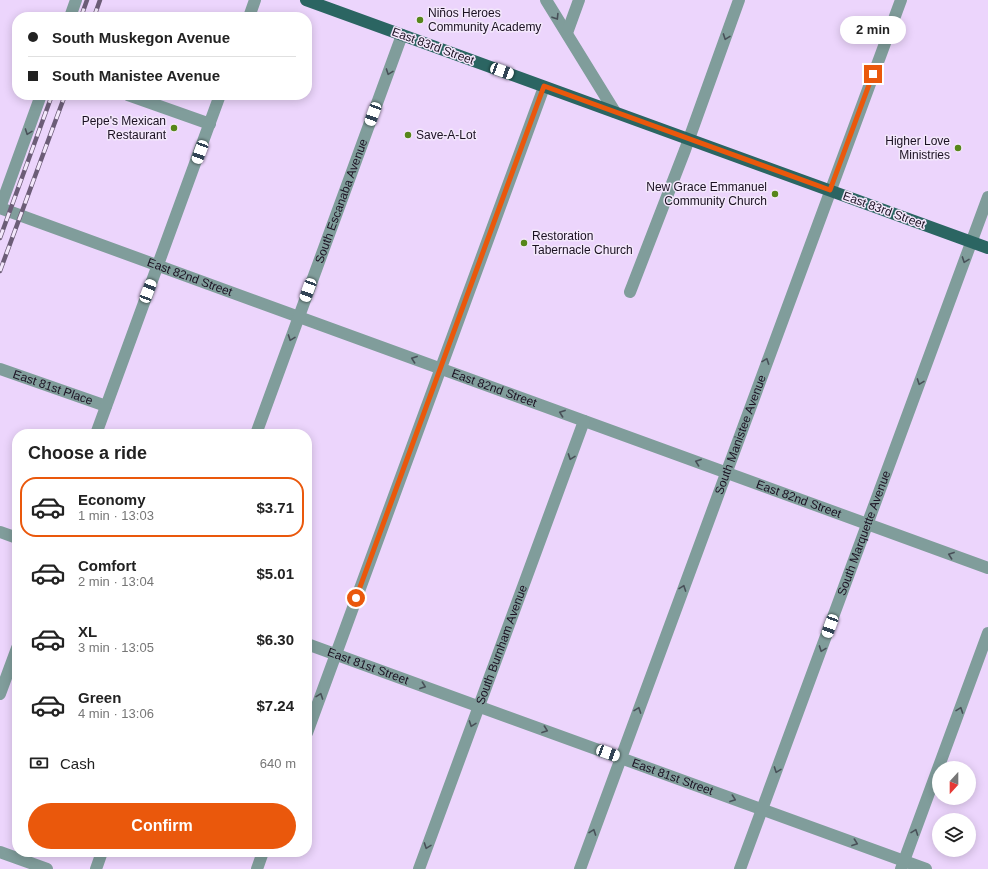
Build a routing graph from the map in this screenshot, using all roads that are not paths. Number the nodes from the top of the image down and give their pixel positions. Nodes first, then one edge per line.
1 (76, 0) edge
2 (255, 0) edge
3 (306, 0) edge
4 (546, 0) edge
5 (579, 0) edge
6 (739, 0) edge
7 (900, 0) edge
8 (72, 12) edge
9 (251, 12) edge
10 (567, 33) junction
11 (402, 35) junction
12 (544, 86) junction
13 (39, 100) edge
14 (142, 100) edge
15 (218, 100) edge
16 (615, 112) junction
17 (210, 124) junction
18 (689, 139) junction
19 (830, 190) junction
20 (988, 197) edge
21 (0, 208) edge
22 (972, 242) junction
23 (988, 248) edge
24 (158, 266) junction
25 (630, 292) dead end
26 (298, 317) junction
27 (0, 369) edge
28 (441, 369) junction
29 (106, 406) junction
30 (584, 421) junction
31 (98, 429) edge
32 (258, 429) edge
33 (725, 472) junction
34 (867, 524) junction
35 (0, 532) edge
36 (12, 536) edge
37 (988, 568) edge
38 (988, 633) edge
39 (312, 646) edge
40 (336, 654) junction
41 (12, 662) edge
42 (0, 694) edge
43 (479, 706) junction
44 (312, 719) edge
45 (621, 758) junction
46 (762, 809) junction
47 (0, 852) edge
48 (12, 856) edge
49 (14, 857) edge
50 (100, 857) edge
51 (261, 857) edge
52 (903, 865) edge
53 (47, 869) edge
54 (96, 869) edge
55 (257, 869) edge
56 (418, 869) edge
57 (580, 869) edge
58 (740, 869) edge
59 (926, 869) edge

1 - 8 street
2 - 9 street
3 - 11 main road, East 83rd Street
4 -> 10 street
5 - 10 street
6 -> 18 street
7 - 19 street, South Manistee Avenue
10 - 16 street
11 - 12 main road, East 83rd Street
11 -> 26 street, South Escanaba Avenue
12 - 16 main road, East 83rd Street
12 - 28 street
13 -> 21 street
14 - 17 street
15 - 17 street
16 - 18 main road, East 83rd Street
17 - 24 street
18 - 19 main road, East 83rd Street
18 - 25 street
19 - 22 main road, East 83rd Street
33 -> 19 street, South Manistee Avenue
20 - 22 street, South Marquette Avenue
21 - 24 street, East 82nd Street
22 - 23 main road, East 83rd Street
22 -> 34 street, South Marquette Avenue
24 - 26 street, East 82nd Street
24 - 29 street
28 -> 26 street, East 82nd Street
26 -> 32 street, South Escanaba Avenue
27 - 29 street, East 81st Place
30 -> 28 street, East 82nd Street
28 - 40 street
29 - 31 street
33 -> 30 street, East 82nd Street
30 -> 43 street, South Burnham Avenue
33 - 34 street, East 82nd Street
45 -> 33 street, South Manistee Avenue
37 -> 34 street, East 82nd Street
34 -> 46 street, South Marquette Avenue
35 - 36 street
52 -> 38 street
39 - 40 street, East 81st Street
40 -> 43 street, East 81st Street
44 -> 40 street
41 - 42 street
43 -> 45 street, East 81st Street
43 -> 56 street, South Burnham Avenue
45 -> 46 street, East 81st Street
57 -> 45 street, South Manistee Avenue
46 -> 52 street, East 81st Street
46 - 58 street, South Marquette Avenue
47 - 48 street
49 - 53 street
50 - 54 street
51 - 55 street
52 - 59 street, East 81st Street

